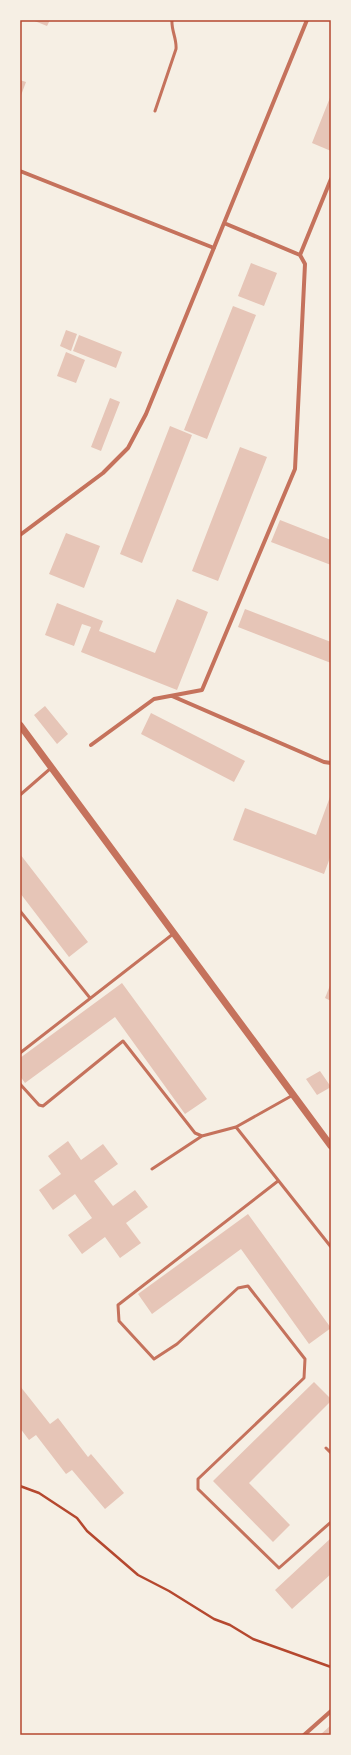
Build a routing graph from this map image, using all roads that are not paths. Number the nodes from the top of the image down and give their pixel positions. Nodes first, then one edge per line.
1 (172, 20) edge
2 (307, 20) edge
3 (155, 110) dead end
4 (20, 171) edge
5 (331, 179) edge
6 (224, 223) junction
7 (214, 248) junction
8 (300, 255) junction
9 (20, 535) edge
10 (172, 696) junction
11 (20, 725) edge
12 (91, 745) dead end
13 (331, 762) edge
14 (51, 768) junction
15 (20, 795) edge
16 (20, 911) edge
17 (174, 934) junction
18 (90, 998) junction
19 (20, 1053) edge
20 (20, 1084) edge
21 (293, 1095) junction
22 (236, 1127) junction
23 (202, 1136) junction
24 (331, 1146) edge
25 (152, 1169) dead end
26 (278, 1180) junction
27 (331, 1247) edge
28 (326, 1448) dead end
29 (331, 1453) edge
30 (331, 1522) edge
31 (331, 1711) edge
32 (304, 1735) edge

1 - 3 lane
2 - 6 street
4 - 7 street
5 - 8 street
6 - 7 street
6 - 8 street
7 - 9 street
8 - 10 street
10 - 12 street
10 - 13 street
11 - 14 street
14 - 15 lane
14 - 17 street
16 - 18 lane
17 - 18 lane
17 - 21 street
18 - 19 lane
20 - 23 lane
21 - 22 lane
21 - 24 street
22 - 23 lane
22 - 26 lane
23 - 25 lane
26 - 27 lane
26 - 30 lane
28 - 29 lane
31 - 32 street

